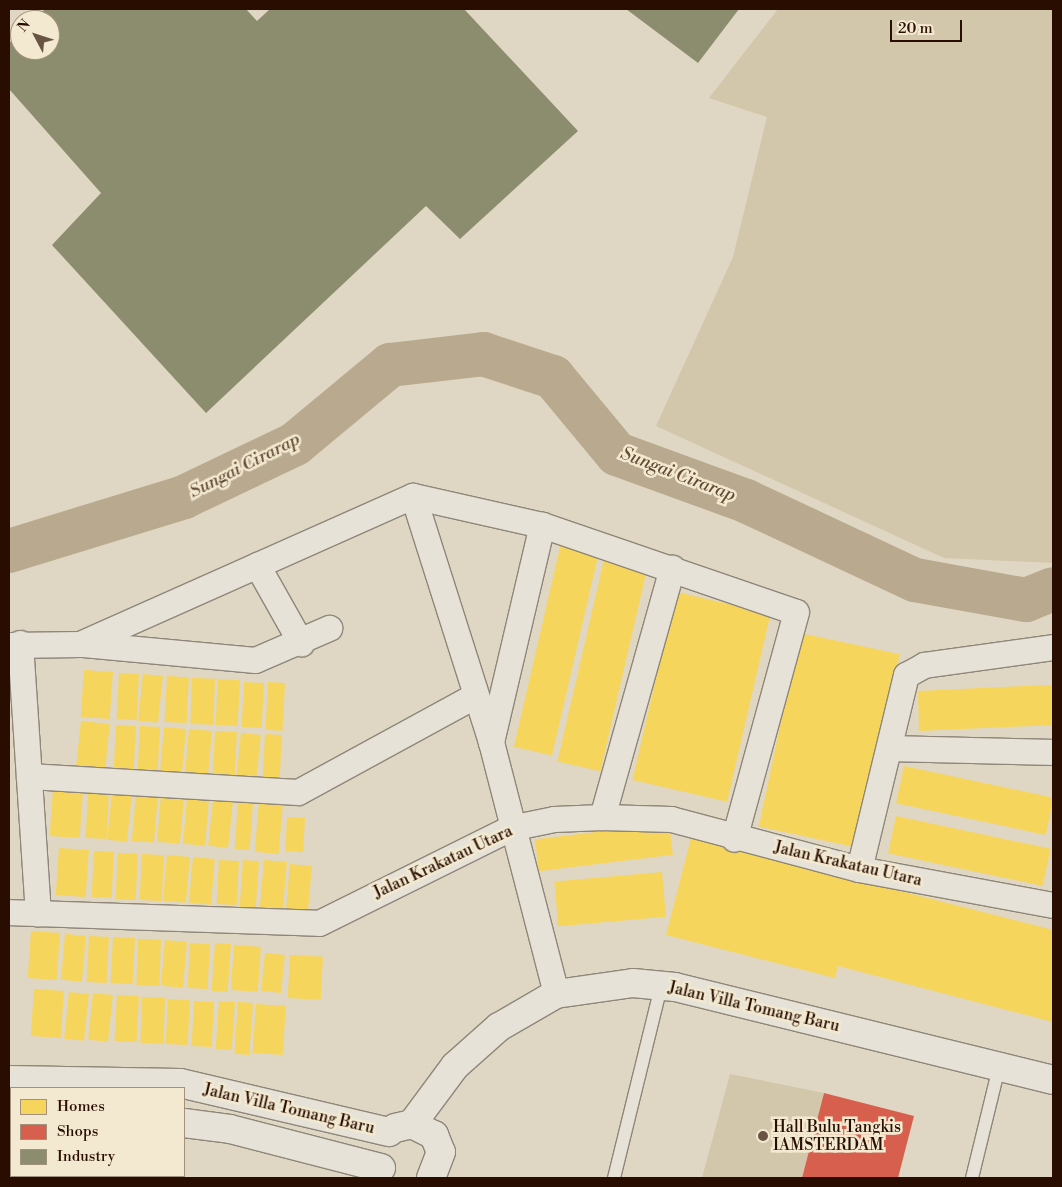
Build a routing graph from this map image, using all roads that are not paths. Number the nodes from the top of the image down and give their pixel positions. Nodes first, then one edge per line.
1 (413, 496) junction
2 (542, 524) junction
3 (257, 565) junction
4 (672, 568) junction
5 (329, 628) dead end
6 (301, 643) junction
7 (15, 644) edge
8 (80, 644) junction
9 (1053, 647) edge
10 (474, 696) junction
11 (491, 742) junction
12 (889, 748) junction
13 (1053, 752) edge
14 (29, 776) junction
15 (602, 816) junction
16 (510, 828) junction
17 (734, 839) junction
18 (859, 869) junction
19 (1053, 905) edge
20 (9, 912) edge
21 (38, 913) junction
22 (660, 986) junction
23 (556, 994) junction
24 (999, 1066) junction
25 (9, 1080) edge
26 (1053, 1080) edge
27 (185, 1122) edge
28 (400, 1128) junction
29 (384, 1173) edge
30 (431, 1178) edge
31 (614, 1178) edge
32 (972, 1178) edge

1 - 2 street
1 - 3 street
1 - 10 street
2 - 4 street
2 - 11 street
3 - 6 street
3 - 8 street
4 - 15 street
4 - 17 street
5 - 6 street
6 - 8 street
7 - 8 street
7 - 14 street
9 - 12 street
10 - 11 street
10 - 14 street
11 - 16 street
12 - 13 street
12 - 18 street
14 - 21 street
15 - 16 street, Jalan Krakatau Utara
15 - 17 street, Jalan Krakatau Utara
16 - 21 street, Jalan Krakatau Utara
16 - 23 street
17 - 18 street, Jalan Krakatau Utara
18 - 19 street, Jalan Krakatau Utara
20 - 21 street, Jalan Krakatau Utara
22 - 23 street, Jalan Villa Tomang Baru
22 - 24 street, Jalan Villa Tomang Baru
22 - 31 lane
23 - 28 street, Jalan Villa Tomang Baru
24 - 26 street, Jalan Villa Tomang Baru
24 - 32 lane
25 - 28 street, Jalan Villa Tomang Baru
27 - 29 street, Jalan Villa Tomang Baru
28 - 29 street
28 - 30 street

